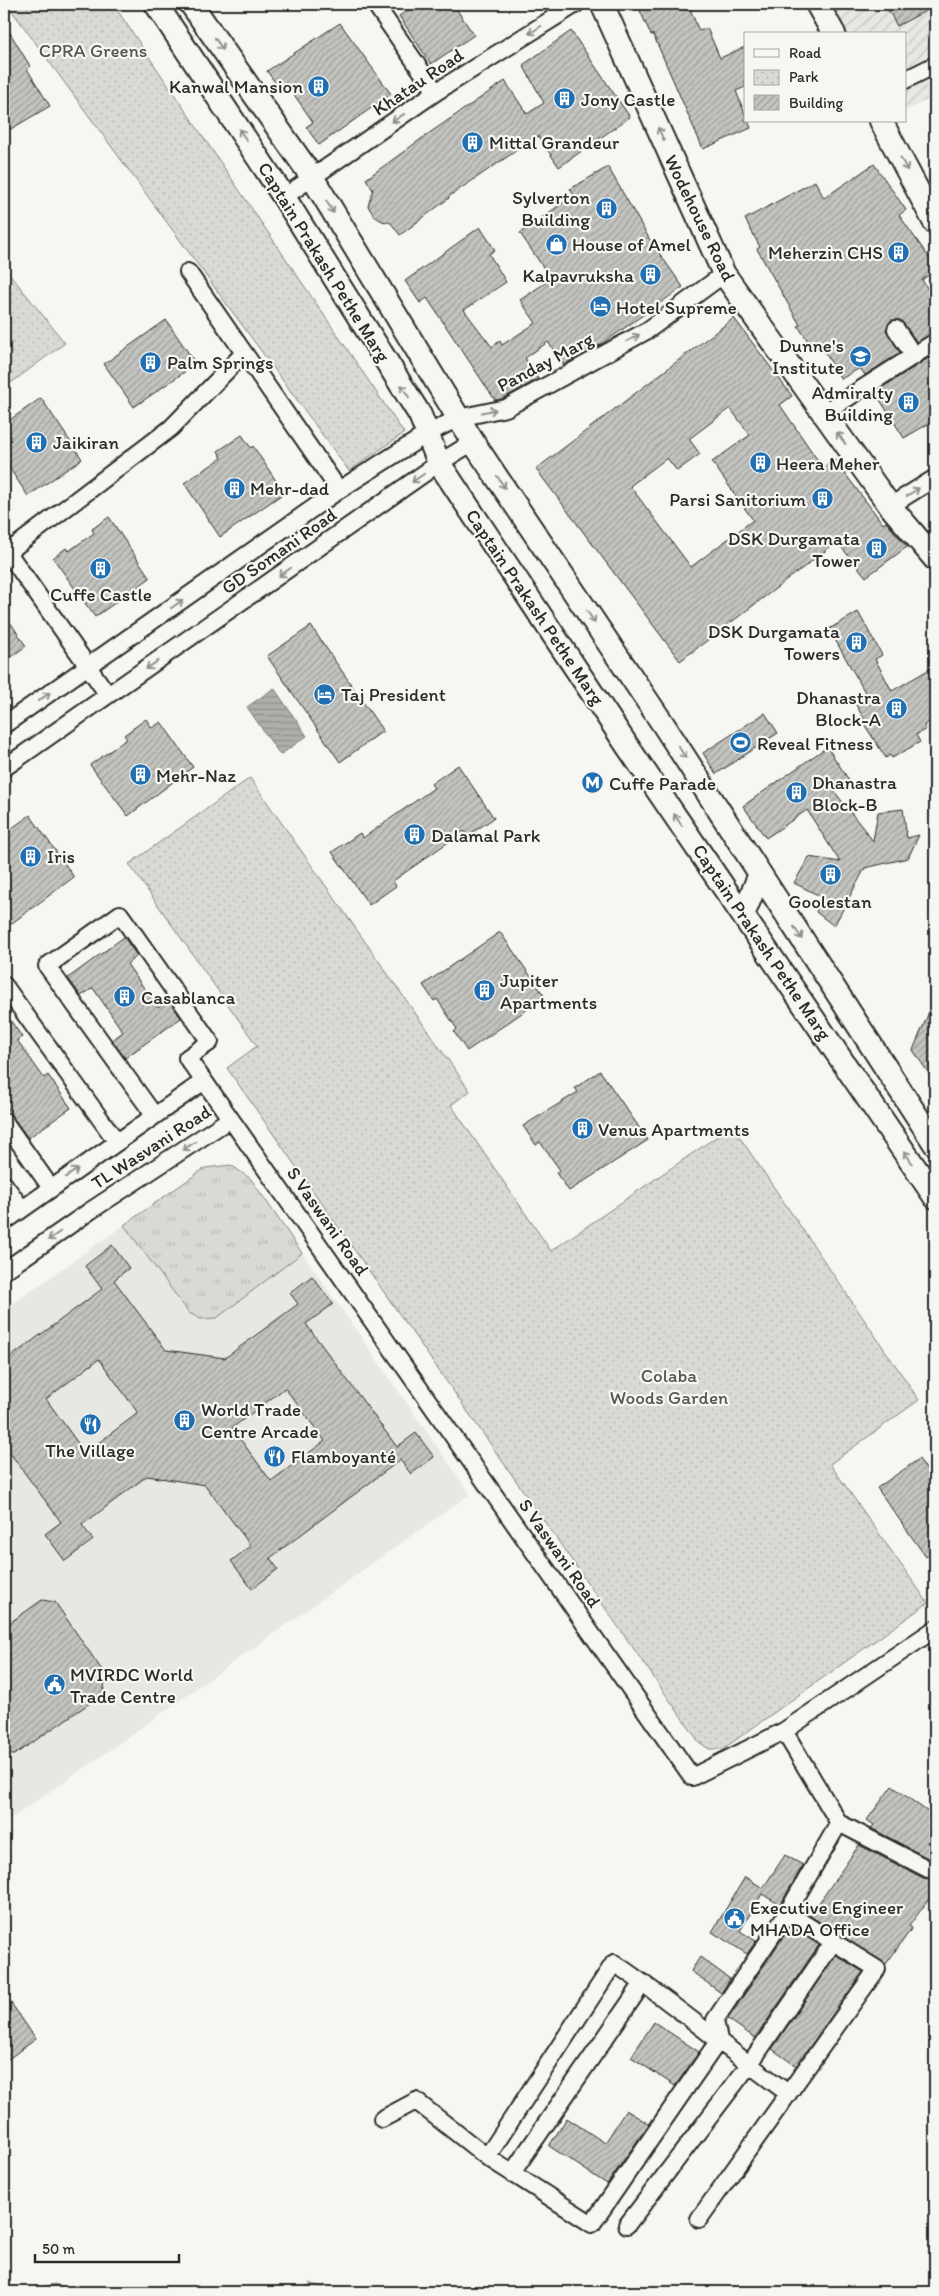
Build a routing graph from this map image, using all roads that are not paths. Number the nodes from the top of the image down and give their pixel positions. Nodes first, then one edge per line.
1 (156, 4) edge
2 (191, 4) edge
3 (375, 4) edge
4 (576, 4) edge
5 (602, 4) edge
6 (817, 4) edge
7 (833, 32) edge
8 (935, 65) edge
9 (906, 80) edge
10 (436, 92) junction
11 (882, 122) edge
12 (312, 177) junction
13 (284, 197) junction
14 (935, 223) edge
15 (188, 272) dead end
16 (724, 274) junction
17 (896, 329) dead end
18 (935, 342) edge
19 (244, 353) junction
20 (914, 356) junction
21 (824, 414) junction
22 (458, 418) junction
23 (427, 434) junction
24 (473, 442) junction
25 (439, 463) junction
26 (935, 478) edge
27 (339, 490) junction
28 (890, 506) junction
29 (6, 550) edge
30 (935, 560) edge
31 (88, 666) junction
32 (108, 695) junction
33 (4, 725) edge
34 (4, 768) edge
35 (760, 874) junction
36 (743, 915) junction
37 (4, 985) edge
38 (204, 1081) junction
39 (154, 1115) junction
40 (230, 1119) junction
41 (4, 1121) edge
42 (116, 1142) junction
43 (935, 1144) edge
44 (4, 1184) edge
45 (51, 1188) junction
46 (935, 1197) edge
47 (22, 1209) junction
48 (4, 1222) edge
49 (4, 1271) edge
50 (935, 1630) edge
51 (784, 1731) junction
52 (839, 1823) junction
53 (928, 1870) dead end
54 (787, 1913) junction
55 (834, 1941) junction
56 (643, 1983) junction
57 (719, 2040) junction
58 (749, 2065) junction
59 (788, 2093) junction
60 (382, 2119) dead end
61 (487, 2157) junction
62 (512, 2173) junction
63 (699, 2219) dead end
64 (627, 2225) dead end

13 -> 1 main road, Captain Prakash Pethe Marg
2 -> 12 main road, Captain Prakash Pethe Marg
3 - 10 street
4 -> 10 street, Khatau Road
16 -> 5 main road, Wodehouse Road
6 - 7 main road
8 - 9 street
10 -> 12 street, Khatau Road
11 -> 14 main road
12 - 13 street, Khatau Road
12 -> 22 main road, Captain Prakash Pethe Marg
23 -> 13 main road, Captain Prakash Pethe Marg
15 - 19 street
16 - 21 main road, Wodehouse Road
22 -> 16 street, Panday Marg
17 - 20 street
18 - 20 street
19 - 27 street
19 - 29 street
20 - 21 street
28 -> 21 main road, Wodehouse Road
22 - 23 street, Panday Marg
22 - 24 main road, Captain Prakash Pethe Marg
23 - 25 main road, Captain Prakash Pethe Marg
23 - 27 street, GD Somani Road
24 - 25 street, GD Somani Road
24 -> 35 main road, Captain Prakash Pethe Marg
25 -> 32 street, GD Somani Road
36 -> 25 main road, Captain Prakash Pethe Marg
28 -> 26 street
31 -> 27 street, GD Somani Road
28 - 30 main road, Wodehouse Road
29 - 31 street
31 - 32 street
33 -> 31 street, GD Somani Road
32 - 34 street, GD Somani Road
35 - 36 main road
35 -> 43 main road, Captain Prakash Pethe Marg
46 -> 36 main road, Captain Prakash Pethe Marg
37 - 42 street
38 - 39 street, TL Wasvani Road
38 - 39 street
38 - 40 street, TL Wasvani Road
39 - 42 street, TL Wasvani Road
40 -> 49 street, TL Wasvani Road
40 - 51 street, S Vaswani Road
41 - 45 street
45 -> 42 street, TL Wasvani Road
44 - 47 street
45 - 47 street, TL Wasvani Road
47 - 48 street, TL Wasvani Road
50 - 51 street, S Vaswani Road
51 - 52 street
52 - 53 street
52 - 54 street
54 - 55 street
54 - 57 street
55 - 58 street
55 - 59 street
56 - 57 street
56 - 61 street
56 - 62 street
57 - 58 street
57 - 62 street
58 - 59 street
58 - 64 street
59 - 63 street
60 - 61 street
61 - 62 street

